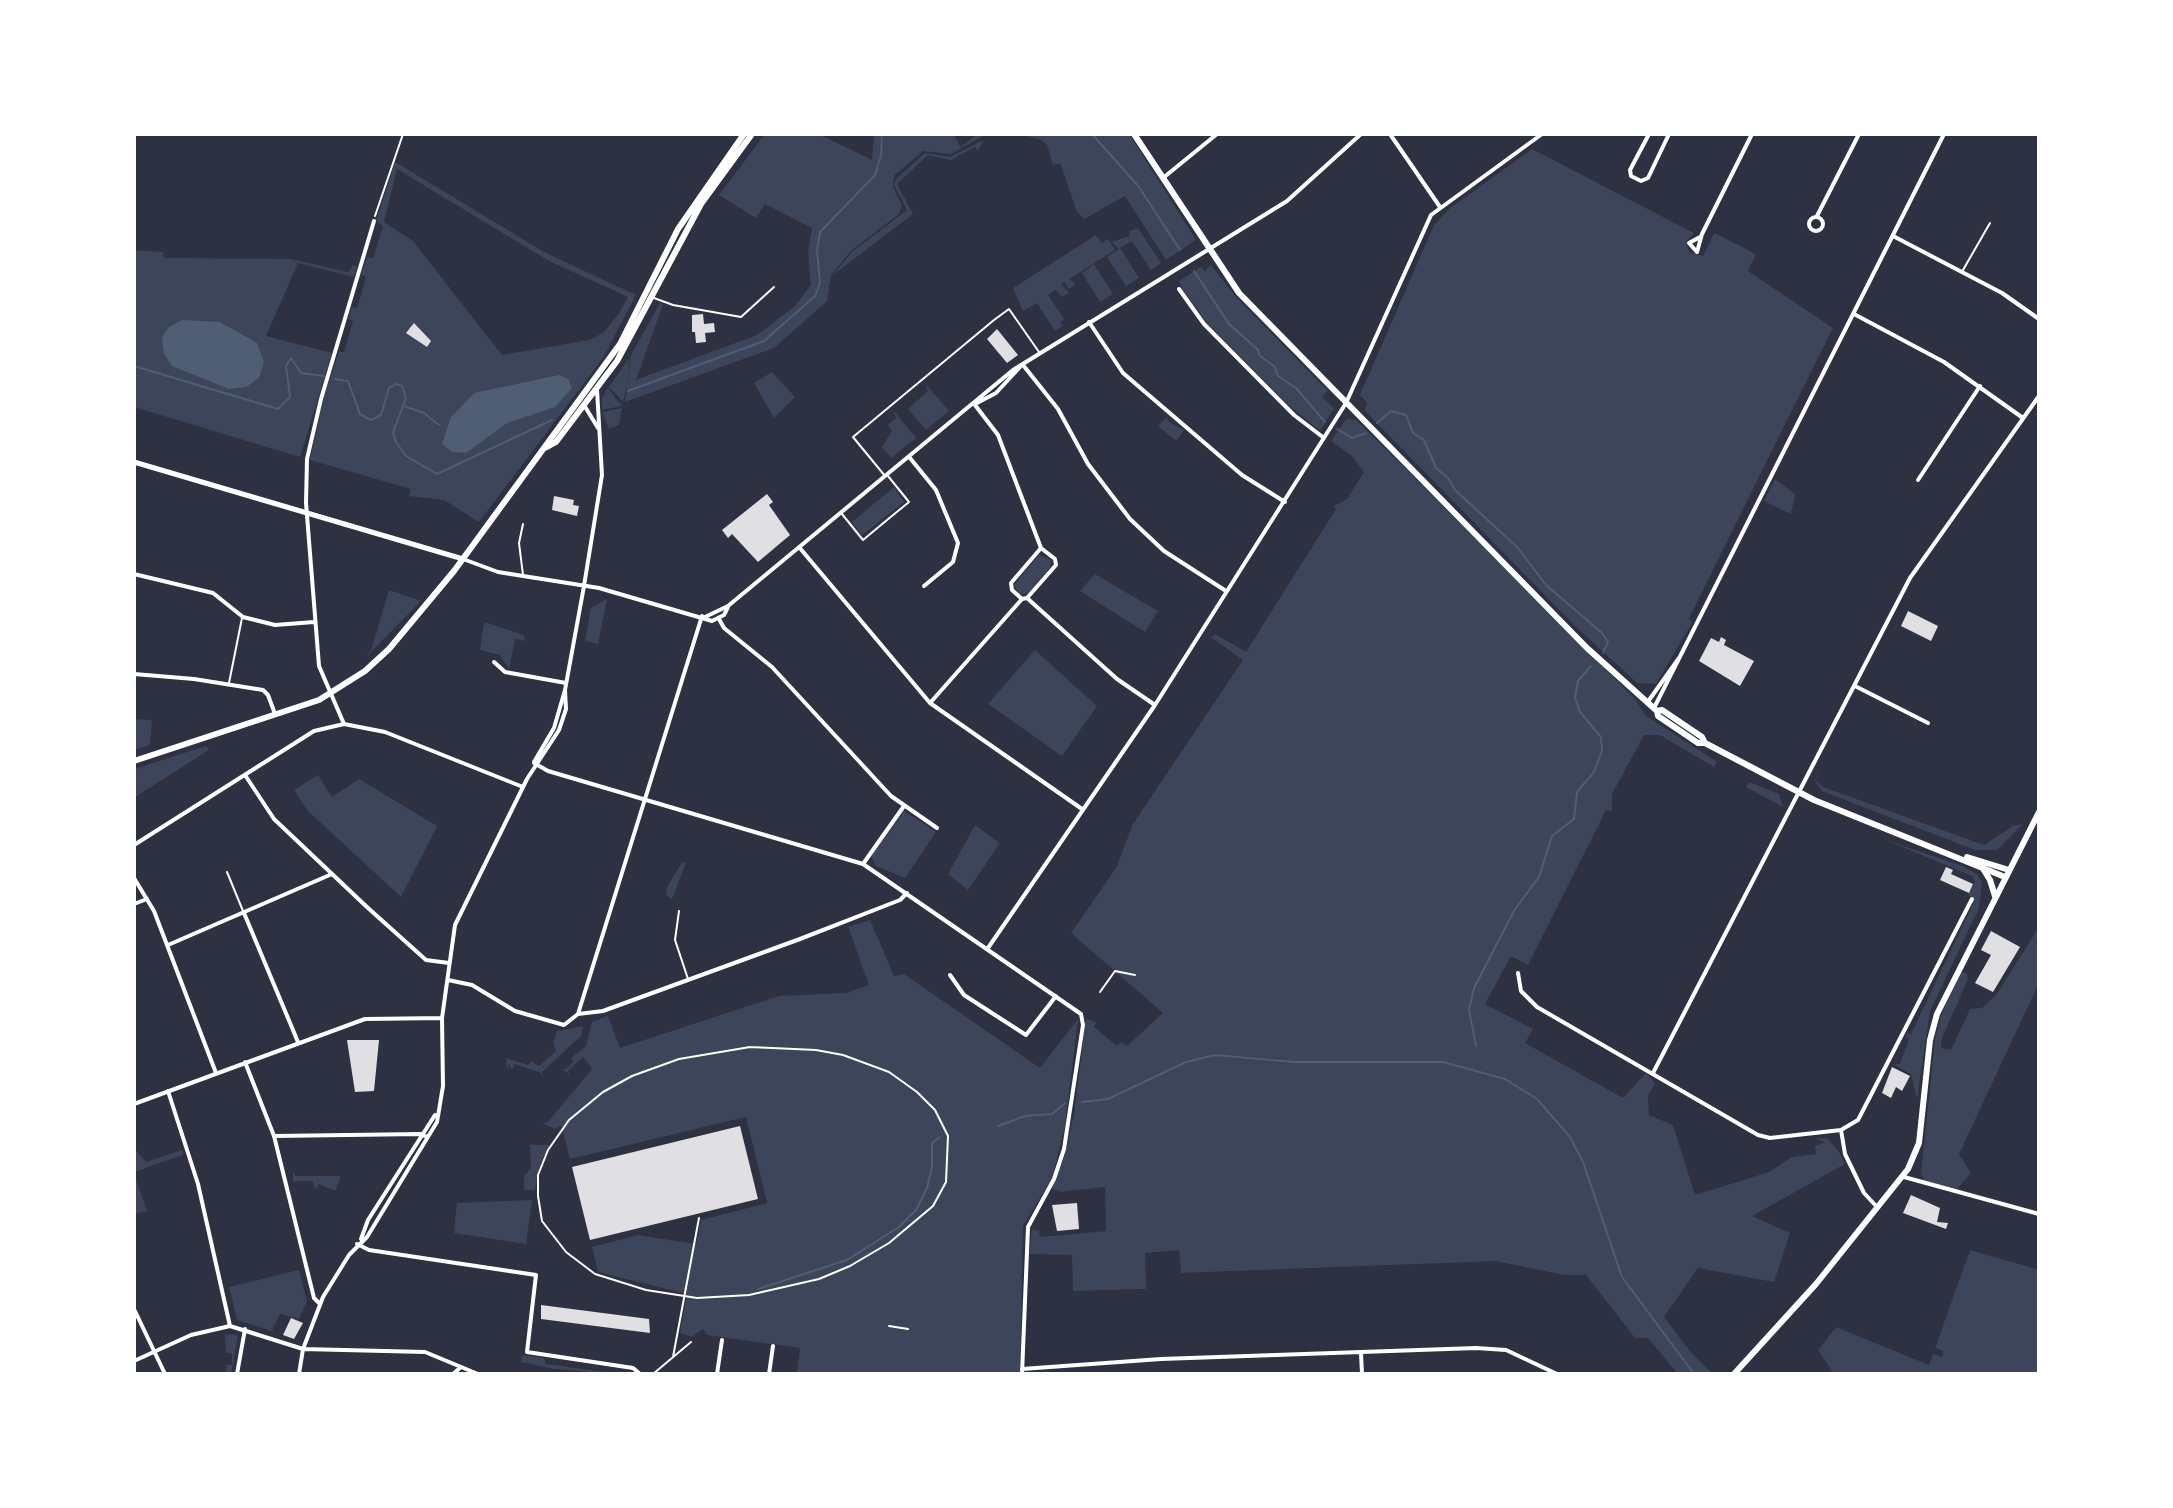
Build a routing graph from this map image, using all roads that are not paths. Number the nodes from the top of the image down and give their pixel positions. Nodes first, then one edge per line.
1 (744, 134) edge
2 (752, 134) edge
3 (1134, 134) edge
4 (1217, 134) edge
5 (1361, 134) edge
6 (1390, 134) edge
7 (1542, 134) edge
8 (1649, 134) edge
9 (1669, 134) edge
10 (1752, 134) edge
11 (1859, 134) edge
12 (1944, 134) edge
13 (1163, 178) junction
14 (1440, 207) junction
15 (1817, 216) dead end
16 (374, 221) road end
17 (1990, 223) dead end
18 (1893, 236) junction
19 (1700, 237) junction
20 (1208, 249) junction
21 (1963, 271) junction
22 (774, 287) dead end
23 (1179, 289) dead end
24 (649, 296) junction
25 (1854, 314) junction
26 (2039, 319) edge
27 (1089, 322) junction
28 (1040, 353) junction
29 (1022, 366) junction
30 (1980, 386) junction
31 (597, 390) junction
32 (583, 395) junction
33 (2039, 396) edge
34 (1346, 403) junction
35 (976, 404) junction
36 (584, 407) junction
37 (2023, 418) junction
38 (599, 429) junction
39 (1324, 438) junction
40 (547, 447) junction
41 (910, 457) junction
42 (134, 462) edge
43 (887, 476) junction
44 (1918, 480) dead end
45 (1285, 502) junction
46 (306, 511) junction
47 (841, 513) junction
48 (523, 524) dead end
49 (799, 547) junction
50 (1041, 548) junction
51 (463, 559) junction
52 (134, 574) edge
53 (524, 576) junction
54 (584, 586) junction
55 (924, 586) dead end
56 (1226, 591) junction
57 (1025, 599) junction
58 (728, 606) junction
59 (704, 616) junction
60 (243, 617) junction
61 (719, 619) junction
62 (314, 622) junction
63 (494, 662) dead end
64 (134, 674) edge
65 (566, 683) junction
66 (229, 684) junction
67 (1855, 686) junction
68 (331, 694) junction
69 (930, 703) junction
70 (1155, 705) junction
71 (1653, 707) junction
72 (276, 715) junction
73 (1928, 723) dead end
74 (344, 724) junction
75 (134, 761) edge
76 (536, 764) junction
77 (245, 775) junction
78 (523, 787) junction
79 (1799, 793) junction
80 (645, 800) junction
81 (904, 806) junction
82 (1083, 810) junction
83 (2039, 812) edge
84 (937, 828) dead end
85 (134, 845) edge
86 (1961, 857) junction
87 (863, 864) junction
88 (1980, 865) junction
89 (227, 872) dead end
90 (2007, 873) junction
91 (332, 874) junction
92 (134, 878) edge
93 (907, 893) junction
94 (1995, 896) junction
95 (147, 899) junction
96 (1972, 899) dead end
97 (134, 904) edge
98 (679, 911) dead end
99 (244, 913) junction
100 (168, 945) junction
101 (988, 948) junction
102 (449, 963) junction
103 (1518, 973) dead end
104 (950, 975) dead end
105 (688, 979) junction
106 (447, 980) junction
107 (1056, 996) junction
108 (578, 1014) junction
109 (442, 1018) junction
110 (298, 1042) junction
111 (245, 1062) junction
112 (216, 1073) junction
113 (1653, 1073) junction
114 (168, 1091) junction
115 (134, 1104) edge
116 (436, 1115) junction
117 (1841, 1130) junction
118 (421, 1134) junction
119 (274, 1136) junction
120 (427, 1137) junction
121 (1904, 1177) junction
122 (1879, 1209) junction
123 (2039, 1214) edge
124 (699, 1218) dead end
125 (361, 1239) junction
126 (357, 1244) junction
127 (319, 1303) junction
128 (134, 1309) edge
129 (230, 1326) junction
130 (245, 1329) junction
131 (722, 1340) dead end
132 (691, 1342) dead end
133 (773, 1346) dead end
134 (303, 1349) junction
135 (154, 1351) junction
136 (1361, 1353) junction
137 (673, 1357) junction
138 (134, 1361) edge
139 (461, 1367) junction
140 (1022, 1372) edge
141 (165, 1374) edge
142 (237, 1374) edge
143 (299, 1374) edge
144 (453, 1374) edge
145 (478, 1374) edge
146 (640, 1374) edge
147 (653, 1374) edge
148 (717, 1374) edge
149 (769, 1374) edge
150 (1362, 1374) edge
151 (1557, 1374) edge
152 (1734, 1374) edge

1 - 24 main road
2 - 24 main road
3 - 13 main road
4 - 13 street
5 - 20 street
6 - 14 street
7 - 14 street
8 - 9 street
10 - 19 street
11 - 15 street
12 - 18 street
13 - 20 main road
14 - 34 street
16 - 46 street
17 - 21 lane
18 - 21 street
18 - 25 street
19 - 19 street
20 - 27 street
20 - 34 main road
21 - 26 street
22 - 24 lane
23 - 39 street
24 - 31 main road
24 - 32 main road
25 - 30 street
25 - 71 street
27 - 28 street
27 - 45 street
28 - 29 street
28 - 43 lane
29 - 35 street
29 - 56 street
30 - 37 street
30 - 44 street
31 - 36 main road
31 - 38 street
32 - 36 street
32 - 40 main road
33 - 37 street
34 - 39 street
34 - 71 main road
35 - 41 street
35 - 50 street
36 - 38 street
36 - 40 main road
37 - 67 street
38 - 54 street
39 - 45 street
40 - 51 main road
41 - 43 street
41 - 55 street
42 - 46 street
43 - 47 street
43 - 47 lane
45 - 56 street
46 - 51 street
46 - 62 street
47 - 49 street
48 - 53 lane
49 - 58 street
49 - 69 street
50 - 57 street
50 - 57 street
51 - 53 street
51 - 68 main road
52 - 60 street
53 - 54 street
54 - 59 street
54 - 65 street
56 - 70 street
57 - 69 street
57 - 70 street
58 - 59 street
58 - 61 street
59 - 61 street
59 - 80 street
60 - 62 street
60 - 66 lane
61 - 81 street
62 - 68 street
63 - 65 street
64 - 66 street
65 - 76 street
66 - 72 street
67 - 73 street
67 - 79 street
68 - 72 main road
68 - 74 street
69 - 82 street
70 - 82 street
71 - 79 main road
72 - 75 main road
74 - 77 street
74 - 78 street
76 - 78 street
76 - 80 street
77 - 85 street
77 - 91 street
78 - 102 street
79 - 86 main road
79 - 113 street
80 - 87 street
80 - 108 street
81 - 84 street
81 - 87 street
82 - 101 street
83 - 90 main road
86 - 88 main road
86 - 90 main road
87 - 93 street
88 - 90 main road
88 - 94 main road
89 - 99 lane
90 - 94 main road
91 - 99 street
91 - 102 street
92 - 95 street
93 - 101 street
93 - 105 street
94 - 121 main road
95 - 97 street
95 - 100 street
96 - 117 street
98 - 105 lane
99 - 100 street
99 - 110 street
100 - 112 street
101 - 107 street
102 - 106 street
103 - 113 street
104 - 107 street
105 - 108 street
106 - 108 street
106 - 109 street
107 - 140 street
109 - 110 street
109 - 116 street
110 - 111 street
111 - 112 street
111 - 119 street
112 - 114 street
113 - 117 street
114 - 115 street
114 - 129 street
116 - 118 street
116 - 120 street
117 - 122 street
118 - 119 street
118 - 120 street
118 - 125 street
119 - 127 street
120 - 125 street
121 - 122 main road
121 - 123 street
122 - 152 main road
124 - 137 lane
125 - 126 street
126 - 127 street
126 - 146 street
127 - 134 street
128 - 135 street
129 - 130 street
129 - 135 street
130 - 134 street
130 - 142 street
131 - 148 street
132 - 137 lane
133 - 149 street
134 - 139 street
134 - 143 street
135 - 138 street
135 - 141 street
136 - 140 street
136 - 150 street
136 - 151 street
137 - 147 lane
139 - 144 street
139 - 145 street

